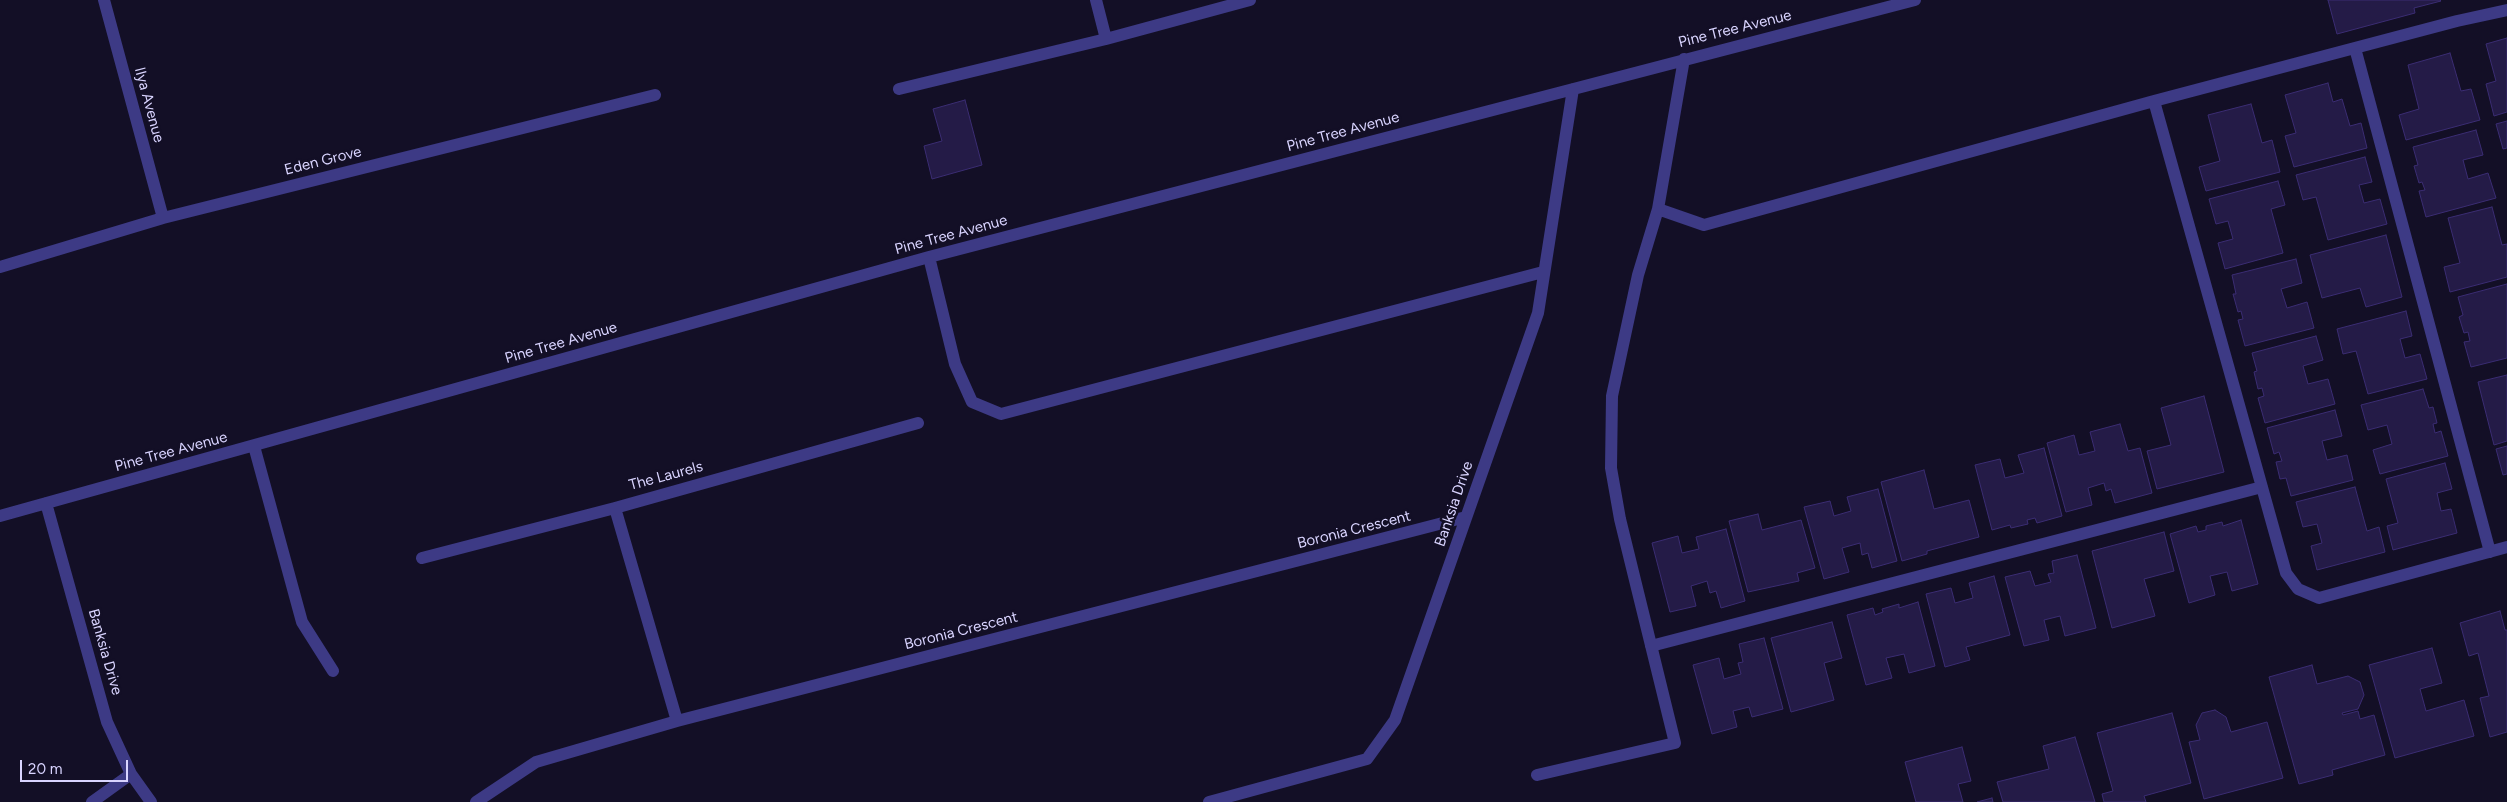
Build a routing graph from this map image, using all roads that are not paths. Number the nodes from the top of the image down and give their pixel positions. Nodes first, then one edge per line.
1 (104, 0) edge
2 (1096, 0) edge
3 (1250, 0) edge
4 (1915, 0) edge
5 (2507, 10) edge
6 (1106, 39) junction
7 (2355, 48) junction
8 (1684, 58) junction
9 (899, 89) dead end
10 (1573, 89) junction
11 (655, 95) dead end
12 (2154, 101) junction
13 (1658, 209) junction
14 (163, 218) junction
15 (929, 257) junction
16 (0, 267) edge
17 (1544, 272) junction
18 (918, 423) dead end
19 (254, 446) junction
20 (2262, 487) junction
21 (46, 503) junction
22 (615, 508) junction
23 (0, 516) edge
24 (1466, 517) junction
25 (2507, 547) edge
26 (2490, 552) junction
27 (422, 558) dead end
28 (1652, 646) junction
29 (333, 671) dead end
30 (677, 721) junction
31 (131, 774) junction
32 (1537, 775) dead end
33 (92, 802) edge
34 (151, 802) edge
35 (476, 802) edge
36 (1209, 802) edge

1 - 14 street, Ilya Avenue
2 - 6 street
3 - 6 street
4 - 8 street, Pine Tree Avenue
5 - 7 street
6 - 9 street
7 - 12 street
7 - 26 street
8 - 10 street, Pine Tree Avenue
8 - 13 street
10 - 15 street, Pine Tree Avenue
10 - 17 street, Banksia Drive
11 - 14 street, Eden Grove
12 - 13 street
12 - 20 street
13 - 28 street
14 - 16 street, Eden Grove
15 - 17 street
15 - 19 street, Pine Tree Avenue
17 - 24 street, Banksia Drive
18 - 22 street, The Laurels
19 - 21 street, Pine Tree Avenue
19 - 29 street
20 - 26 street
20 - 28 street
21 - 23 street, Pine Tree Avenue
21 - 31 street, Banksia Drive
22 - 27 street, The Laurels
22 - 30 street
24 - 30 street, Boronia Crescent
24 - 36 street, Banksia Drive
25 - 26 street
28 - 32 street
30 - 35 street, Boronia Crescent
31 - 33 street
31 - 34 street, Banksia Drive

